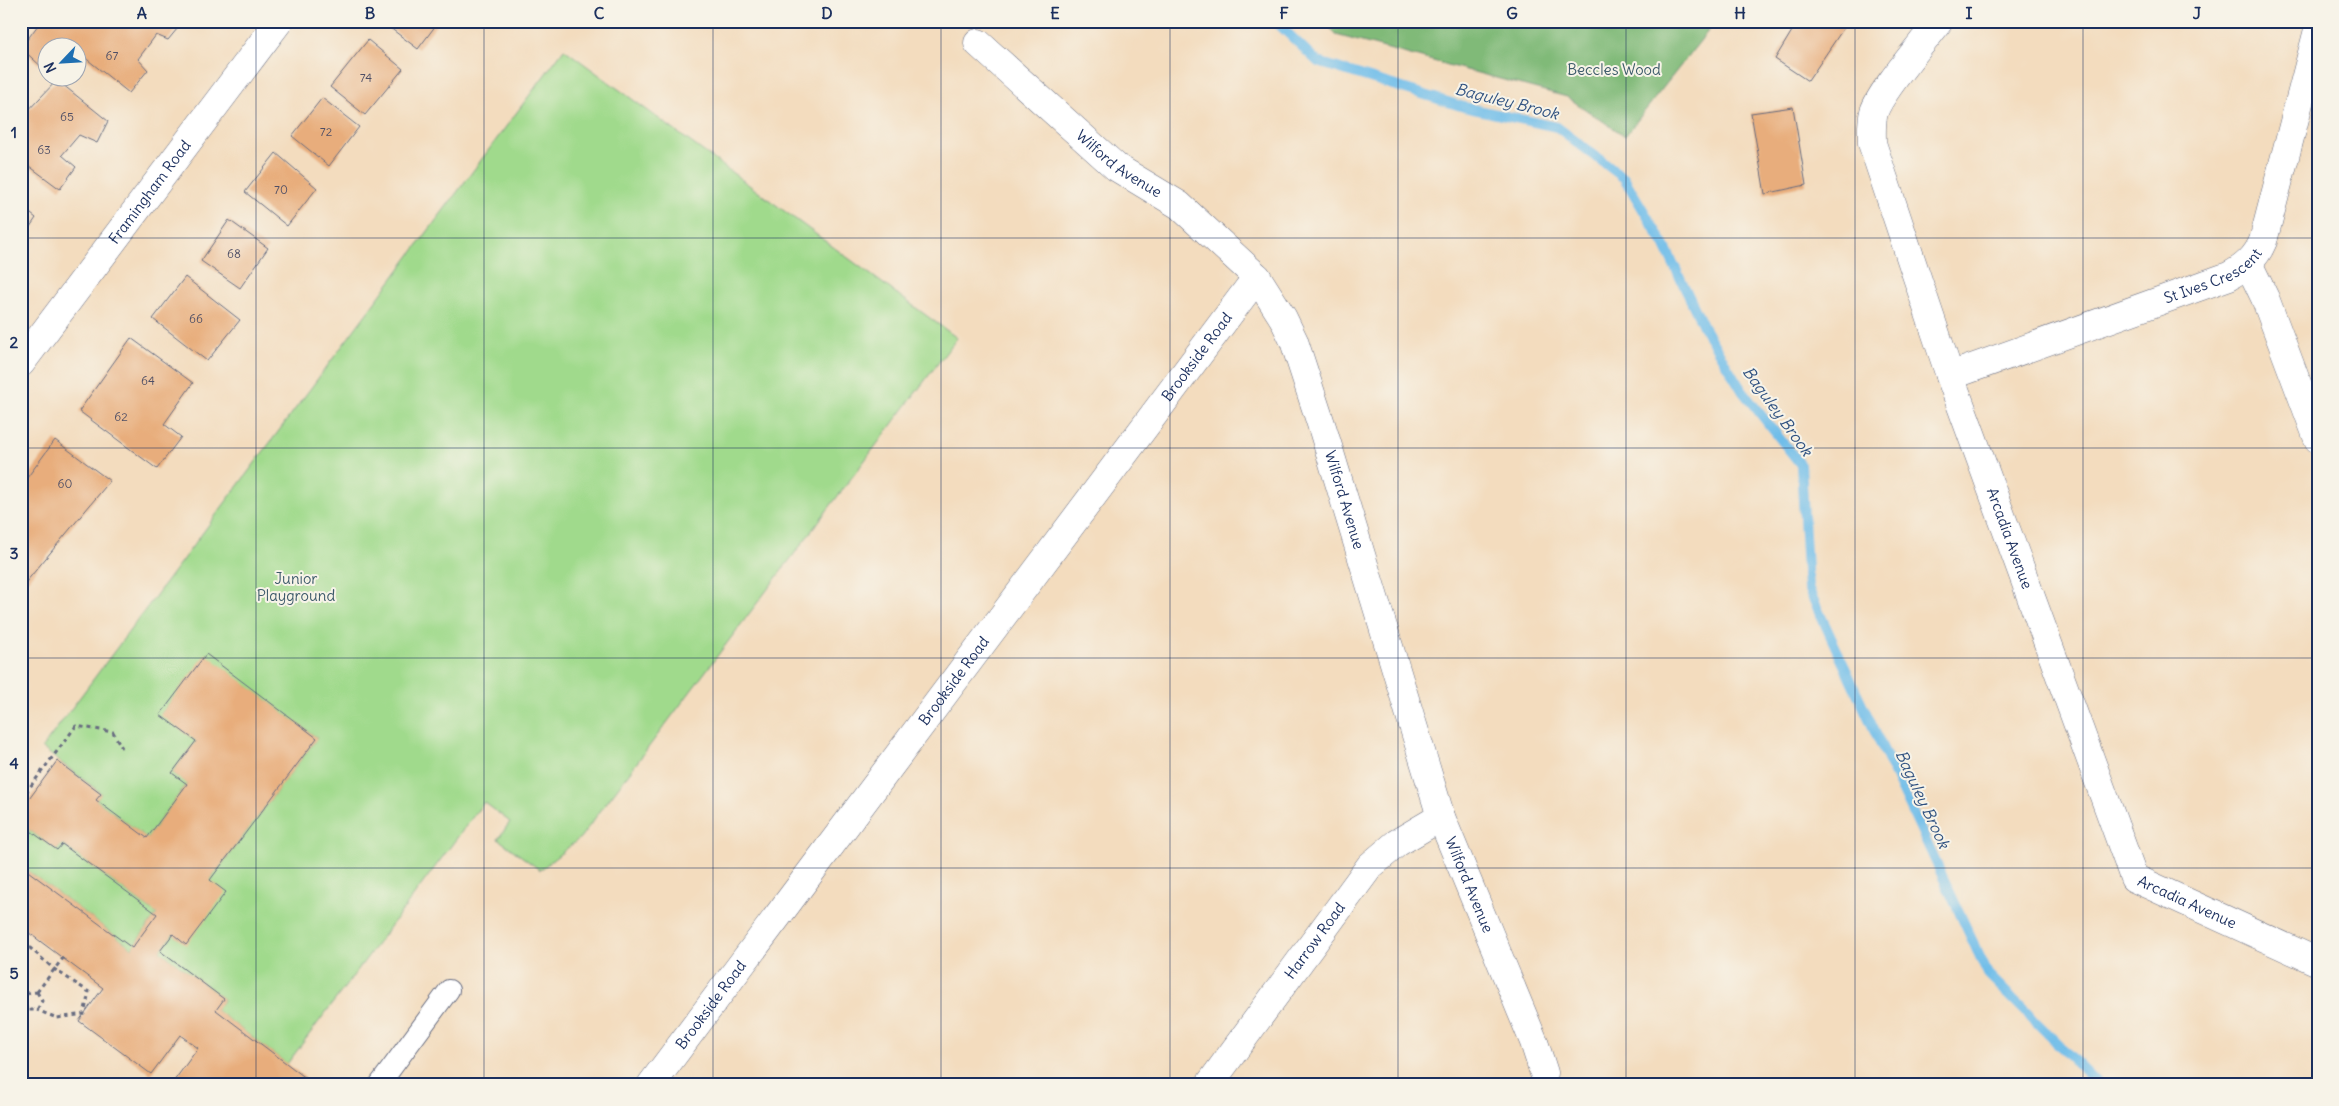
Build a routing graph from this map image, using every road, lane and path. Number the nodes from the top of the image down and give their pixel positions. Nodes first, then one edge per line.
1 (279, 21) edge
2 (1939, 21) edge
3 (2318, 30) edge
4 (978, 43) dead end
5 (2248, 263) junction
6 (1257, 277) junction
7 (21, 363) edge
8 (1950, 376) junction
9 (2318, 439) edge
10 (122, 748) dead end
11 (21, 799) edge
12 (1441, 817) junction
13 (21, 948) edge
14 (63, 958) dead end
15 (2318, 962) edge
16 (54, 969) junction
17 (449, 990) dead end
18 (36, 992) junction
19 (22, 1000) edge
20 (37, 1010) junction
21 (1544, 1073) dead end
22 (379, 1085) edge
23 (651, 1085) edge
24 (1209, 1085) edge

1 - 7 street, Framingham Road
2 - 8 street, Arcadia Avenue
3 - 5 street, St Ives Crescent
4 - 6 street, Wilford Avenue
5 - 8 street, St Ives Crescent
5 - 9 street
6 - 12 street, Wilford Avenue
6 - 23 street, Brookside Road
8 - 15 street, Arcadia Avenue
10 - 11 path
12 - 21 street, Wilford Avenue
12 - 24 street, Harrow Road
13 - 16 path
14 - 16 path
16 - 18 path
16 - 20 path
17 - 22 lane
18 - 19 path
18 - 20 path
19 - 20 path

